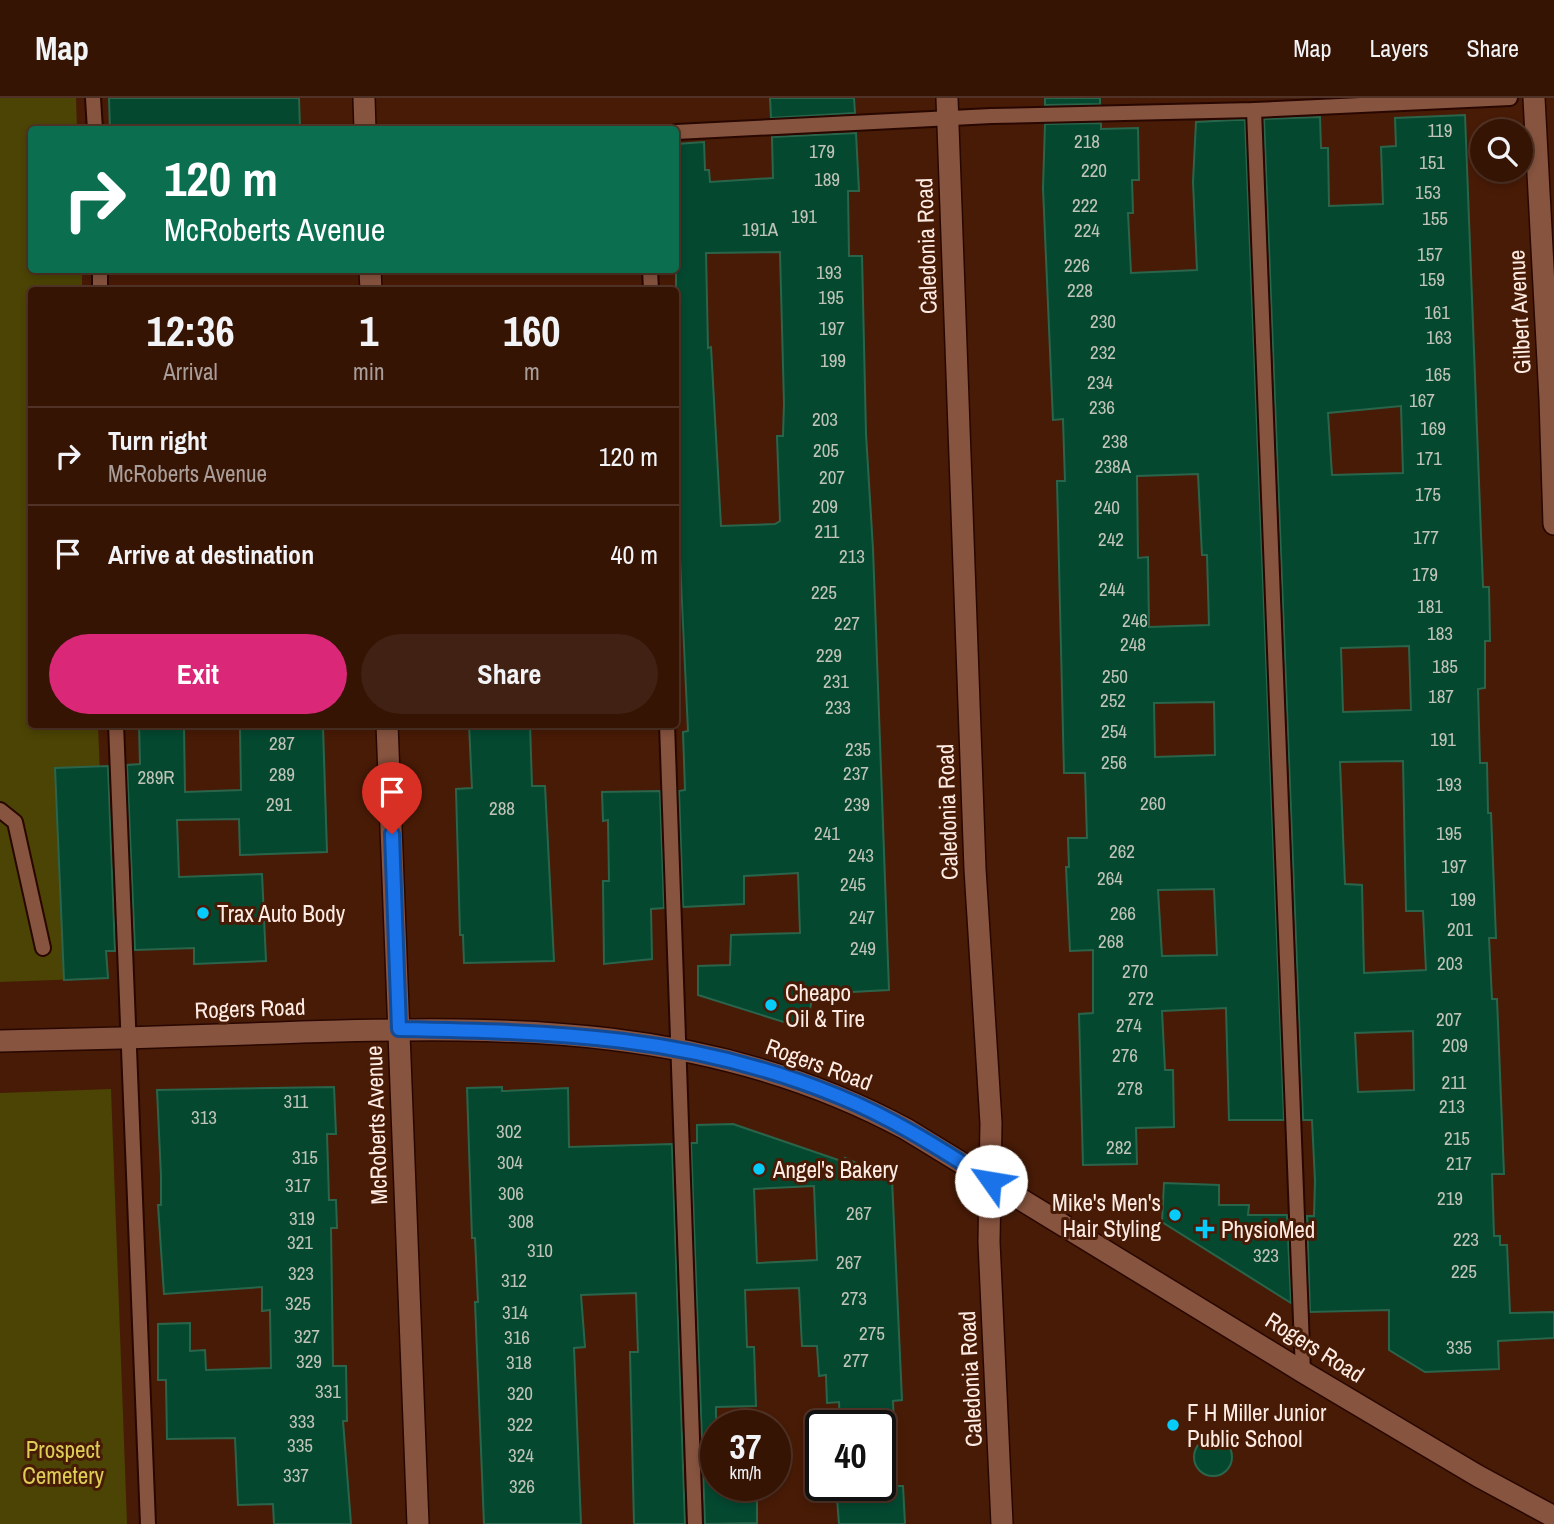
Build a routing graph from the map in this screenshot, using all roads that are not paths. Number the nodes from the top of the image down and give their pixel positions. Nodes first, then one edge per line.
1 (93, 98) edge
2 (364, 98) edge
3 (1510, 98) edge
4 (1534, 98) edge
5 (948, 108) edge
6 (1254, 110) junction
7 (95, 126) edge
8 (365, 126) edge
9 (679, 132) edge
10 (1554, 524) edge
11 (116, 728) edge
12 (387, 728) edge
13 (667, 728) edge
14 (0, 810) edge
15 (43, 948) dead end
16 (399, 1029) junction
17 (127, 1038) junction
18 (0, 1041) edge
19 (677, 1047) junction
20 (991, 1181) junction
21 (1303, 1372) junction
22 (1554, 1517) edge
23 (148, 1524) edge
24 (418, 1524) edge
25 (695, 1524) edge
26 (1002, 1524) edge

1 - 7 lane
2 - 8 street
3 - 6 lane
4 - 10 street, Gilbert Avenue
5 - 6 lane
5 - 9 lane
5 - 20 street, Caledonia Road
6 - 21 lane
11 - 17 lane
12 - 16 street, McRoberts Avenue
13 - 19 lane
14 - 15 lane
16 - 17 street, Rogers Road
16 - 19 street, Rogers Road
16 - 24 street, McRoberts Avenue
17 - 18 street, Rogers Road
17 - 23 lane
19 - 20 street, Rogers Road
19 - 25 lane
20 - 21 street, Rogers Road
20 - 26 street, Caledonia Road
21 - 22 street, Rogers Road

